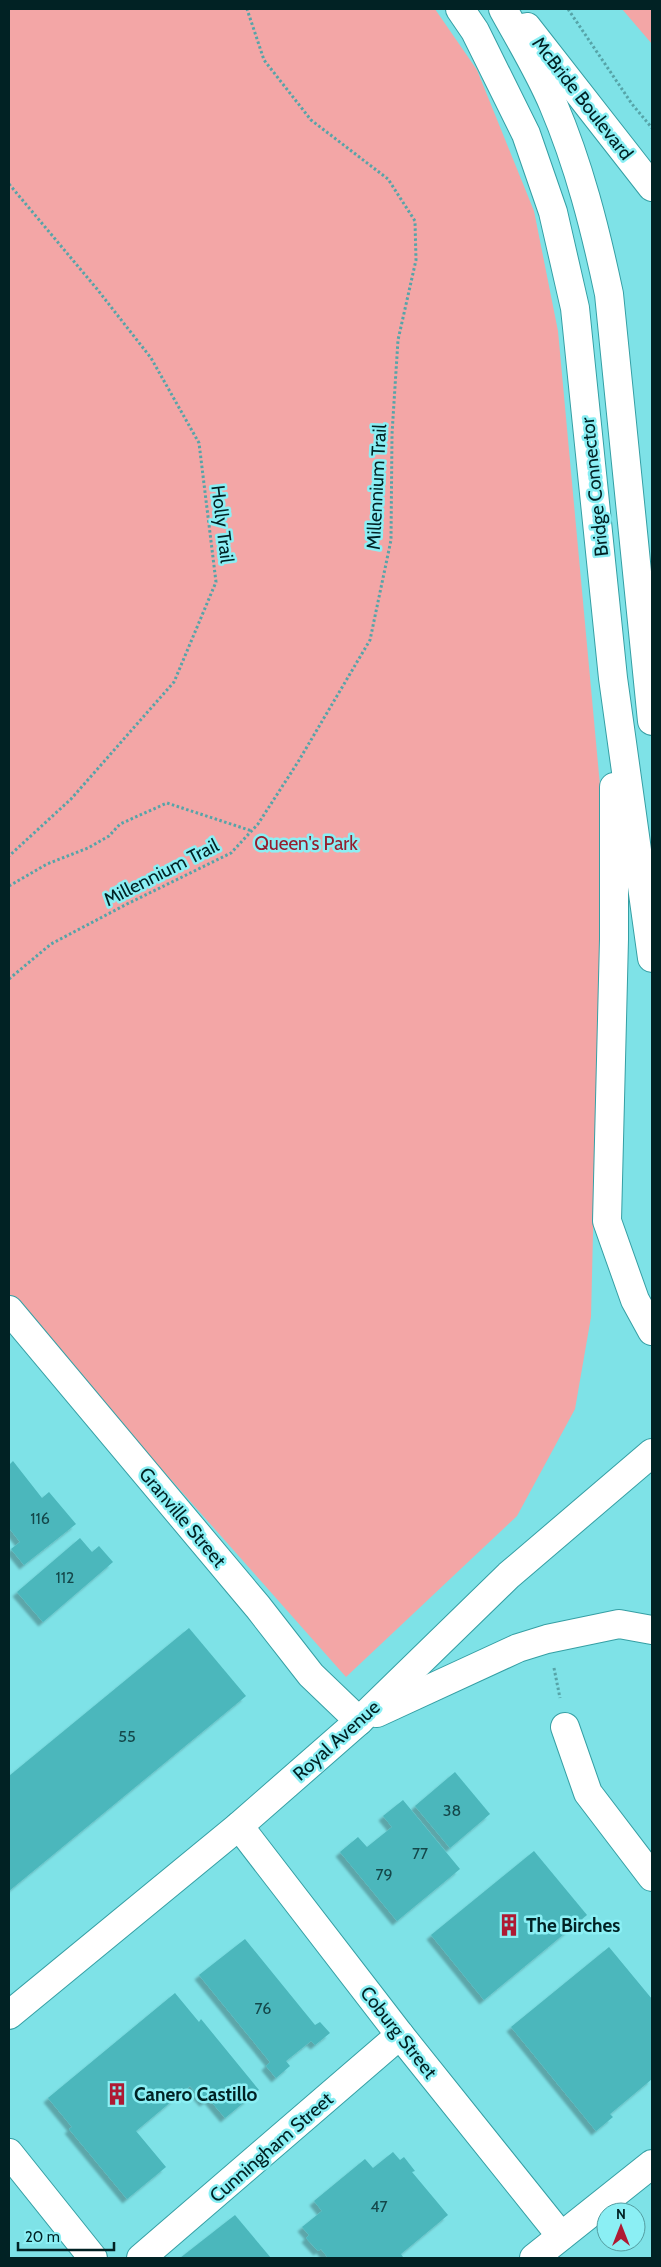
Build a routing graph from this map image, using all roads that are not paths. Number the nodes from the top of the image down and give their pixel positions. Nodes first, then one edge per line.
1 (460, 9) edge
2 (503, 9) edge
3 (513, 9) edge
4 (652, 187) edge
5 (613, 678) junction
6 (652, 721) edge
7 (652, 958) edge
8 (9, 1310) edge
9 (652, 1331) edge
10 (652, 1453) edge
11 (652, 1630) edge
12 (359, 1721) junction
13 (565, 1727) dead end
14 (239, 1826) junction
15 (652, 1877) edge
16 (9, 2015) edge
17 (400, 2035) junction
18 (9, 2153) edge
19 (652, 2164) edge
20 (561, 2236) junction
21 (93, 2258) edge
22 (141, 2258) edge
23 (534, 2258) edge

1 - 5 main road, Bridge Connector
2 - 6 main road, Bridge Connector
3 - 4 main road, McBride Boulevard
5 - 7 main road, Bridge Connector
5 - 9 main road
8 - 12 main road, Granville Street
10 - 12 main road, Royal Avenue
11 - 12 main road
12 - 14 main road, Royal Avenue
13 - 15 main road
14 - 16 main road, Royal Avenue
14 - 17 main road, Coburg Street
17 - 20 main road, Coburg Street
17 - 22 main road, Cunningham Street
18 - 21 main road
19 - 20 main road
20 - 23 main road

